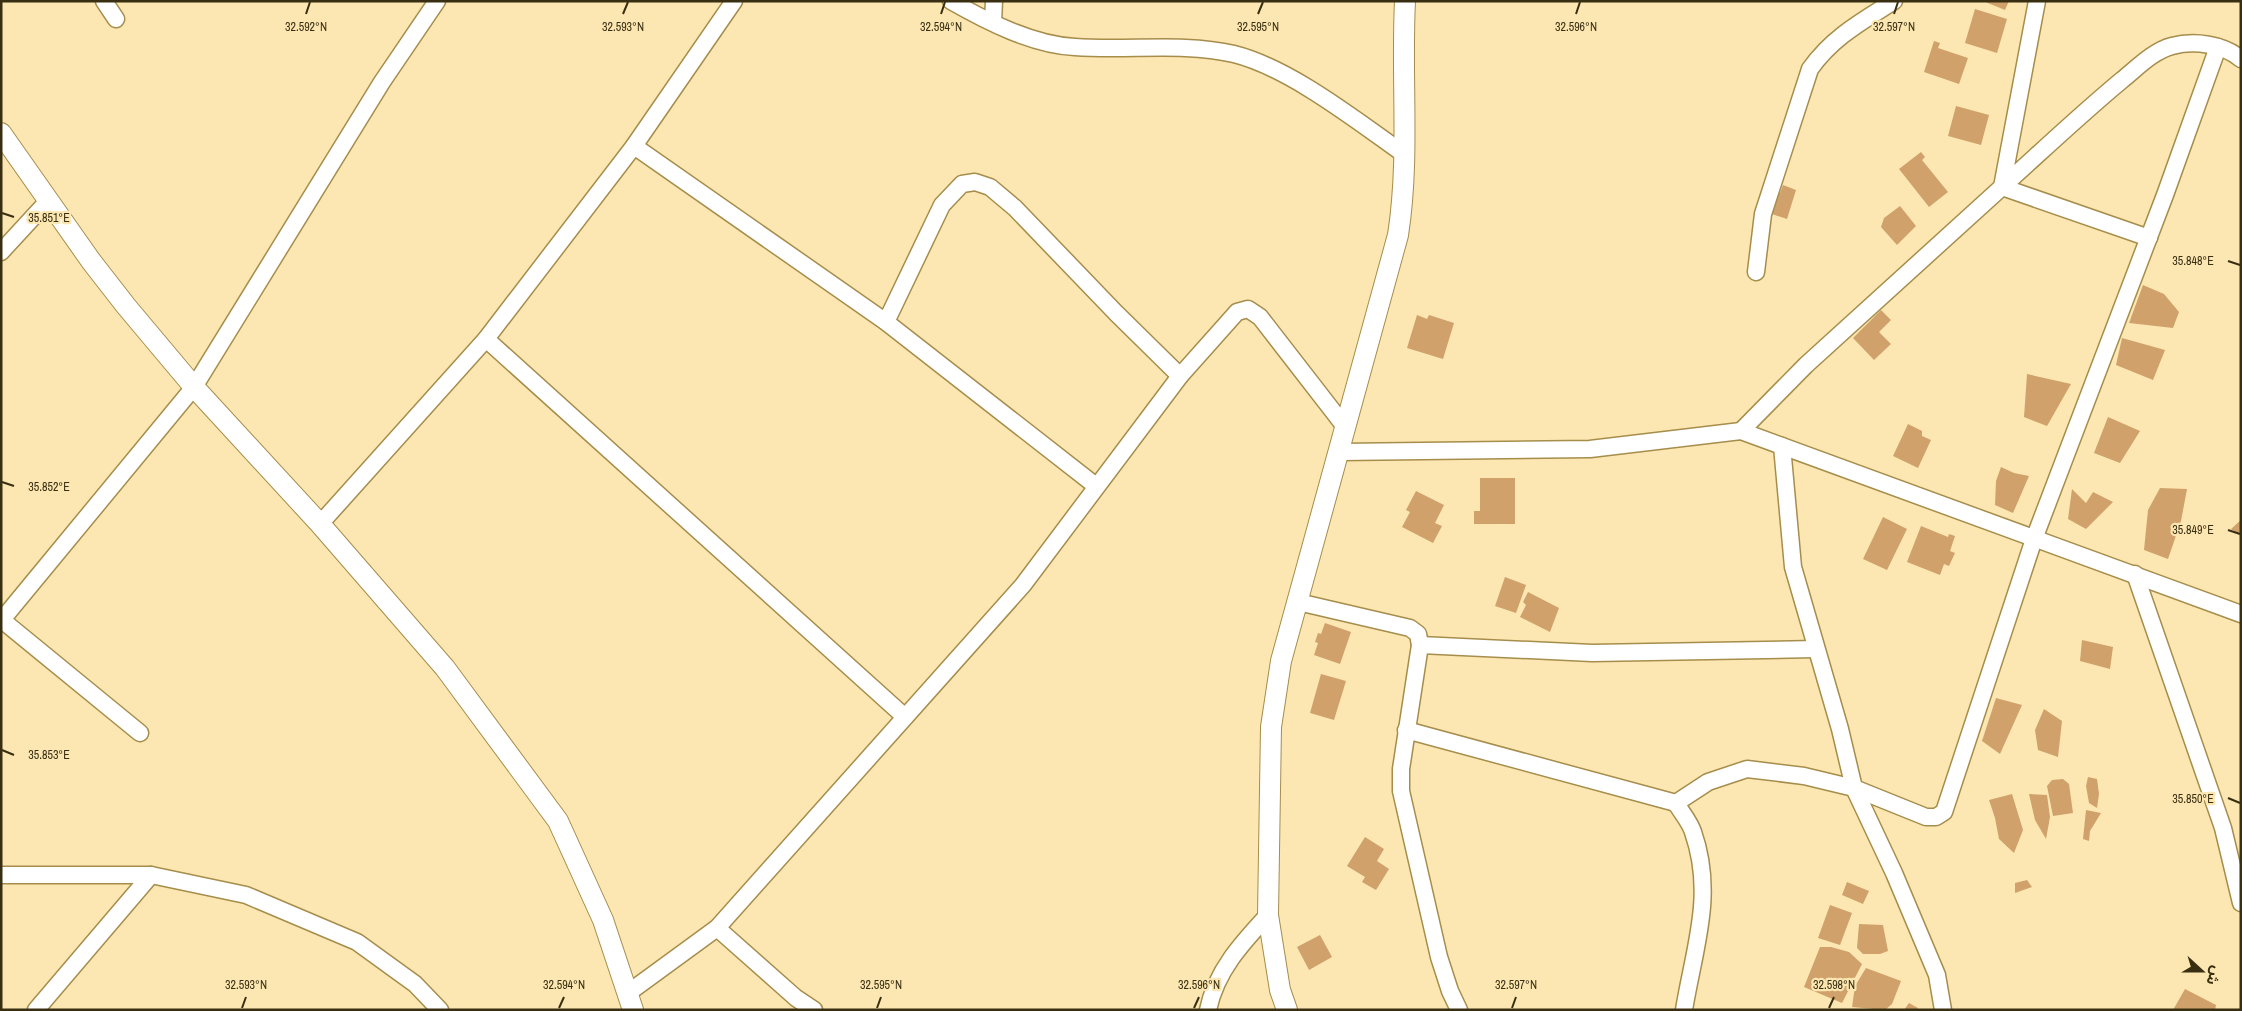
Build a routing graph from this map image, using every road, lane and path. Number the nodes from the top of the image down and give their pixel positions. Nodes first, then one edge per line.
1 (104, 1) edge
2 (437, 1) edge
3 (734, 1) edge
4 (951, 1) edge
5 (994, 1) edge
6 (1405, 1) edge
7 (1894, 1) edge
8 (2037, 1) edge
9 (116, 19) dead end
10 (993, 22) junction
11 (2218, 47) junction
12 (2241, 59) edge
13 (1, 132) edge
14 (634, 146) junction
15 (1404, 154) junction
16 (2002, 187) junction
17 (48, 201) junction
18 (2148, 238) junction
19 (1, 252) edge
20 (1756, 272) dead end
21 (886, 322) junction
22 (486, 340) junction
23 (1180, 376) junction
24 (194, 387) junction
25 (1346, 428) junction
26 (1742, 431) junction
27 (1782, 446) junction
28 (1340, 452) junction
29 (1096, 486) junction
30 (320, 524) junction
31 (2034, 539) junction
32 (2134, 574) junction
33 (1298, 602) junction
34 (2241, 614) edge
35 (2, 621) edge
36 (1420, 645) junction
37 (1816, 648) junction
38 (905, 717) junction
39 (1406, 730) junction
40 (140, 733) dead end
41 (1854, 788) junction
42 (1676, 803) junction
43 (1, 875) edge
44 (151, 875) junction
45 (2241, 903) edge
46 (1268, 915) junction
47 (717, 928) junction
48 (631, 1002) edge
49 (36, 1010) edge
50 (440, 1010) edge
51 (814, 1010) edge
52 (1208, 1010) edge
53 (1288, 1010) edge
54 (1459, 1010) edge
55 (1684, 1010) edge
56 (1943, 1010) edge

1 - 9 street
2 - 24 street
3 - 14 street
4 - 10 street
5 - 10 street
6 - 15 street
7 - 20 street
8 - 16 street
10 - 15 street
11 - 12 street
11 - 16 street
11 - 18 street
13 - 17 street
14 - 21 street
14 - 22 street
15 - 25 street
16 - 18 street
16 - 26 street
17 - 19 street
17 - 24 street
18 - 31 street
21 - 23 street
21 - 29 street
22 - 30 street
22 - 38 street
23 - 25 street
23 - 29 street
24 - 30 street
24 - 35 street
25 - 28 street
26 - 27 street
26 - 28 street
27 - 31 street
27 - 37 street
28 - 33 street
29 - 38 street
30 - 48 street
31 - 32 street
31 - 41 street
32 - 34 street
32 - 45 street
33 - 36 street
33 - 46 street
35 - 40 street
36 - 37 street
36 - 39 street
37 - 41 street
38 - 47 street
39 - 42 street
39 - 54 street
41 - 42 street
41 - 56 street
42 - 55 street
43 - 44 street
44 - 49 street
44 - 50 street
46 - 52 street
46 - 53 street
47 - 48 street
47 - 51 street

